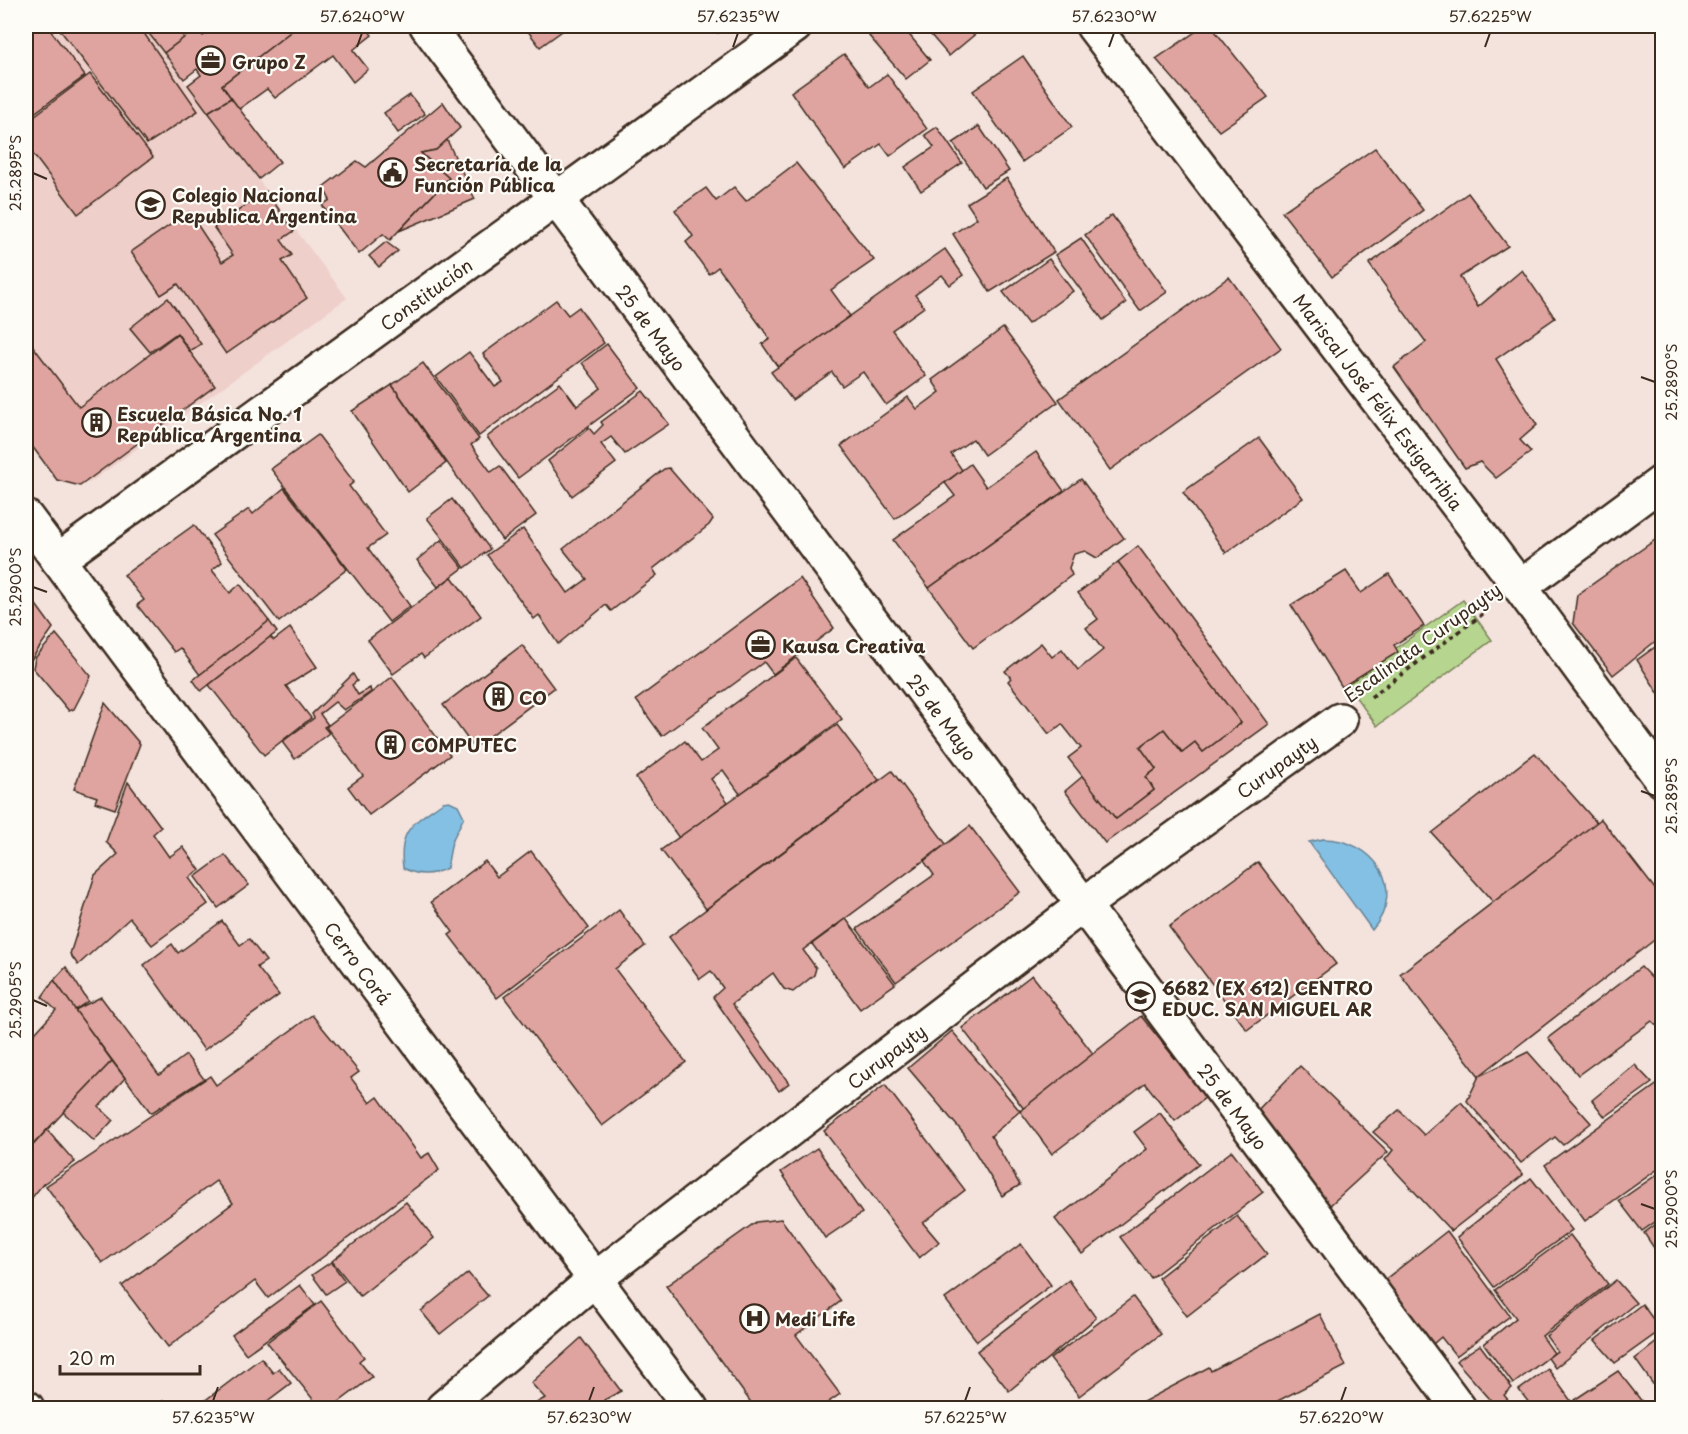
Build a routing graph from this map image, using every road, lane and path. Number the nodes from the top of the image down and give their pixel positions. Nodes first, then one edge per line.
1 (427, 26) edge
2 (795, 26) edge
3 (1093, 26) edge
4 (556, 199) junction
5 (1662, 482) edge
6 (26, 517) edge
7 (58, 560) junction
8 (1520, 587) junction
9 (1340, 720) joint
10 (1662, 780) edge
11 (1083, 904) junction
12 (595, 1279) junction
13 (443, 1408) edge
14 (691, 1408) edge
15 (1459, 1408) edge

1 - 4 street, 25 de Mayo
2 - 4 street, Constitución
3 - 8 street, Mariscal José Félix Estigarribia
4 - 7 street, Constitución
4 - 11 street, 25 de Mayo
5 - 8 street
6 - 7 street, Cerro Corá
7 - 12 street, Cerro Corá
8 - 9 path, Escalinata Curupayty
8 - 10 street, Mariscal José Félix Estigarribia
9 - 11 street, Curupayty
11 - 12 street, Curupayty
11 - 15 street, 25 de Mayo
12 - 13 street, Curupayty
12 - 14 street, Cerro Corá

